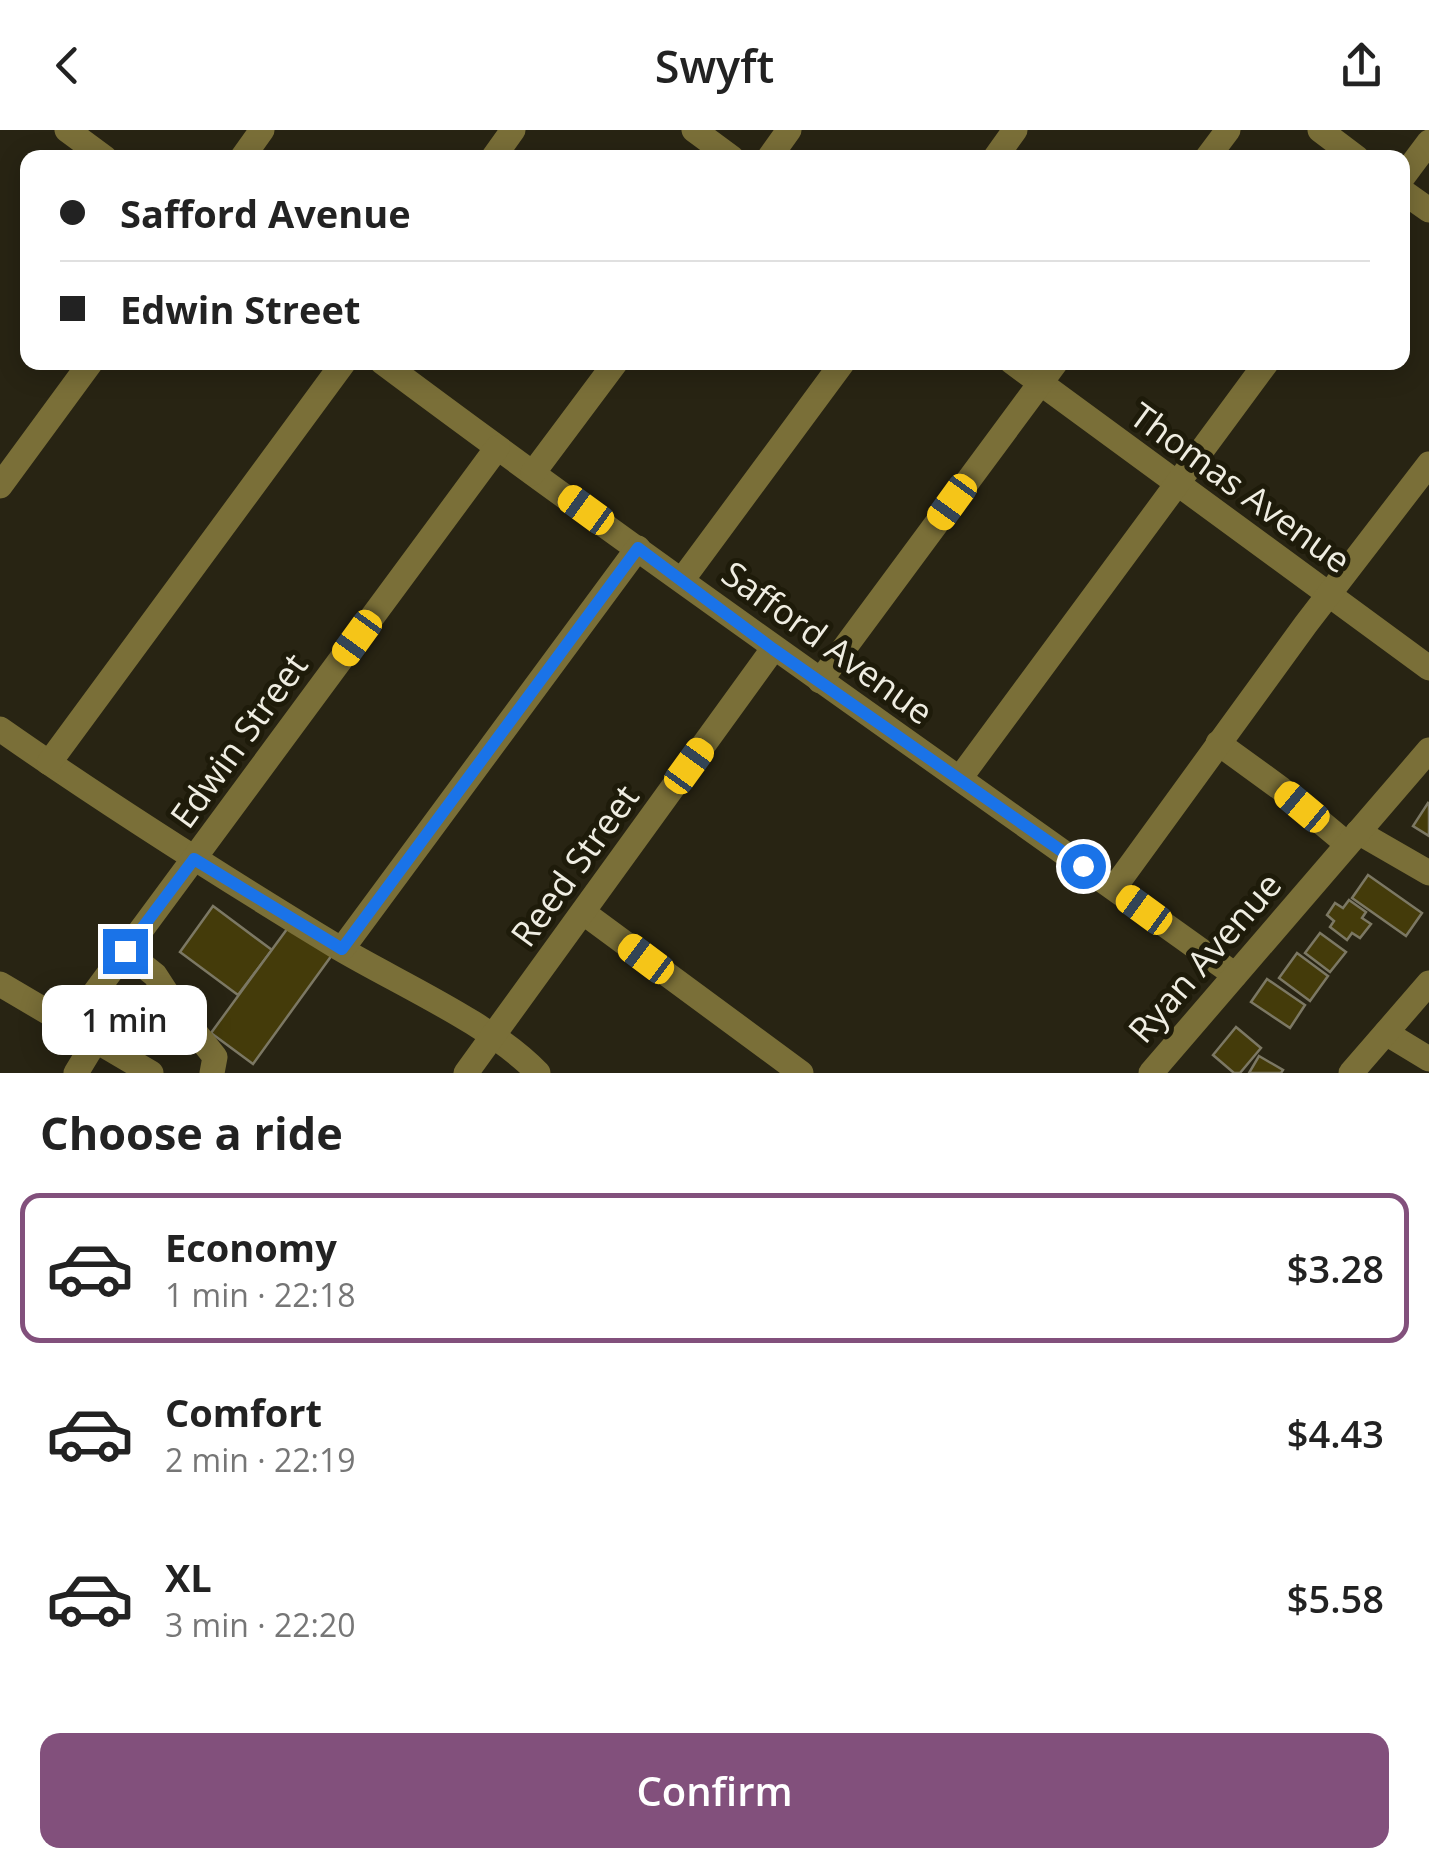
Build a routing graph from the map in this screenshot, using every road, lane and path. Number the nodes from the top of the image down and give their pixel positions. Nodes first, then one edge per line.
1 (67, 130) edge
2 (694, 130) edge
3 (1320, 130) edge
4 (1429, 142) edge
5 (94, 150) edge
6 (721, 150) edge
7 (1346, 150) edge
8 (1410, 167) edge
9 (85, 370) edge
10 (338, 370) edge
11 (393, 370) edge
12 (610, 370) edge
13 (837, 370) edge
14 (1023, 370) edge
15 (1051, 370) edge
16 (1262, 370) edge
17 (1041, 384) junction
18 (497, 448) junction
19 (1429, 464) edge
20 (533, 472) junction
21 (1178, 485) junction
22 (0, 486) edge
23 (638, 548) junction
24 (682, 580) junction
25 (1330, 596) junction
26 (773, 649) junction
27 (1429, 668) edge
28 (820, 681) junction
29 (0, 729) edge
30 (1218, 743) junction
31 (1429, 750) edge
32 (49, 763) junction
33 (960, 778) junction
34 (1353, 838) junction
35 (194, 859) junction
36 (1429, 873) edge
37 (1114, 888) junction
38 (584, 913) junction
39 (342, 949) junction
40 (125, 951) junction
41 (1235, 976) junction
42 (0, 984) edge
43 (1429, 984) edge
44 (71, 1025) junction
45 (1386, 1033) junction
46 (492, 1036) junction
47 (96, 1040) junction
48 (1429, 1059) edge
49 (76, 1073) edge
50 (151, 1073) edge
51 (212, 1073) edge
52 (466, 1073) edge
53 (538, 1073) edge
54 (801, 1073) edge
55 (1151, 1073) edge
56 (1351, 1073) edge

1 - 5 street
2 - 6 street
3 - 7 street
4 - 8 street
9 - 22 street
10 - 32 street
11 - 18 street, Safford Avenue
12 - 20 street
13 - 24 street
14 - 17 street, Thomas Avenue
15 - 17 street
16 - 21 street
17 - 21 street, Thomas Avenue
17 - 28 street
18 - 20 street, Safford Avenue
18 - 35 street, Edwin Street
19 - 25 street
20 - 23 street, Safford Avenue
21 - 25 street, Thomas Avenue
21 - 33 street
23 - 24 street, Safford Avenue
23 - 39 street
24 - 26 street, Safford Avenue
25 - 27 street, Thomas Avenue
25 - 30 street
26 - 28 street, Safford Avenue
26 - 38 street, Reed Street
28 - 33 street, Safford Avenue
29 - 32 street
30 - 34 street
30 - 37 street
31 - 34 street, Ryan Avenue
32 - 35 street
33 - 37 street, Safford Avenue
34 - 36 street
34 - 41 street, Ryan Avenue
35 - 39 street
35 - 40 street, Edwin Street
37 - 41 street, Safford Avenue
38 - 46 street, Reed Street
38 - 54 street
39 - 46 street
40 - 44 street, Edwin Street
40 - 51 street
41 - 55 street, Ryan Avenue
42 - 44 street
43 - 45 street
44 - 47 street
45 - 48 street
45 - 56 street
46 - 52 street, Reed Street
46 - 53 street
47 - 49 street
47 - 50 street

